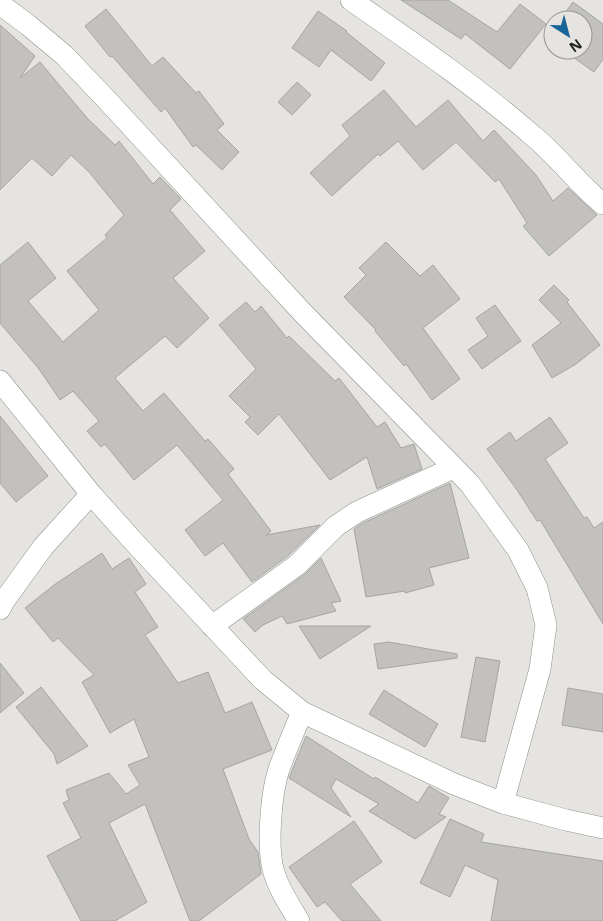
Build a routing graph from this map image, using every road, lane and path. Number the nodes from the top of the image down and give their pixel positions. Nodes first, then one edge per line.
1 (351, 0) edge
2 (0, 4) edge
3 (603, 204) edge
4 (0, 381) edge
5 (453, 468) junction
6 (91, 494) junction
7 (0, 609) edge
8 (212, 626) junction
9 (302, 712) junction
10 (503, 803) junction
11 (603, 828) edge
12 (299, 921) edge

1 - 3 street
2 - 5 street
4 - 6 street
5 - 8 street
5 - 10 street
6 - 7 street
6 - 8 street
8 - 9 street
9 - 10 street
9 - 12 street
10 - 11 street

